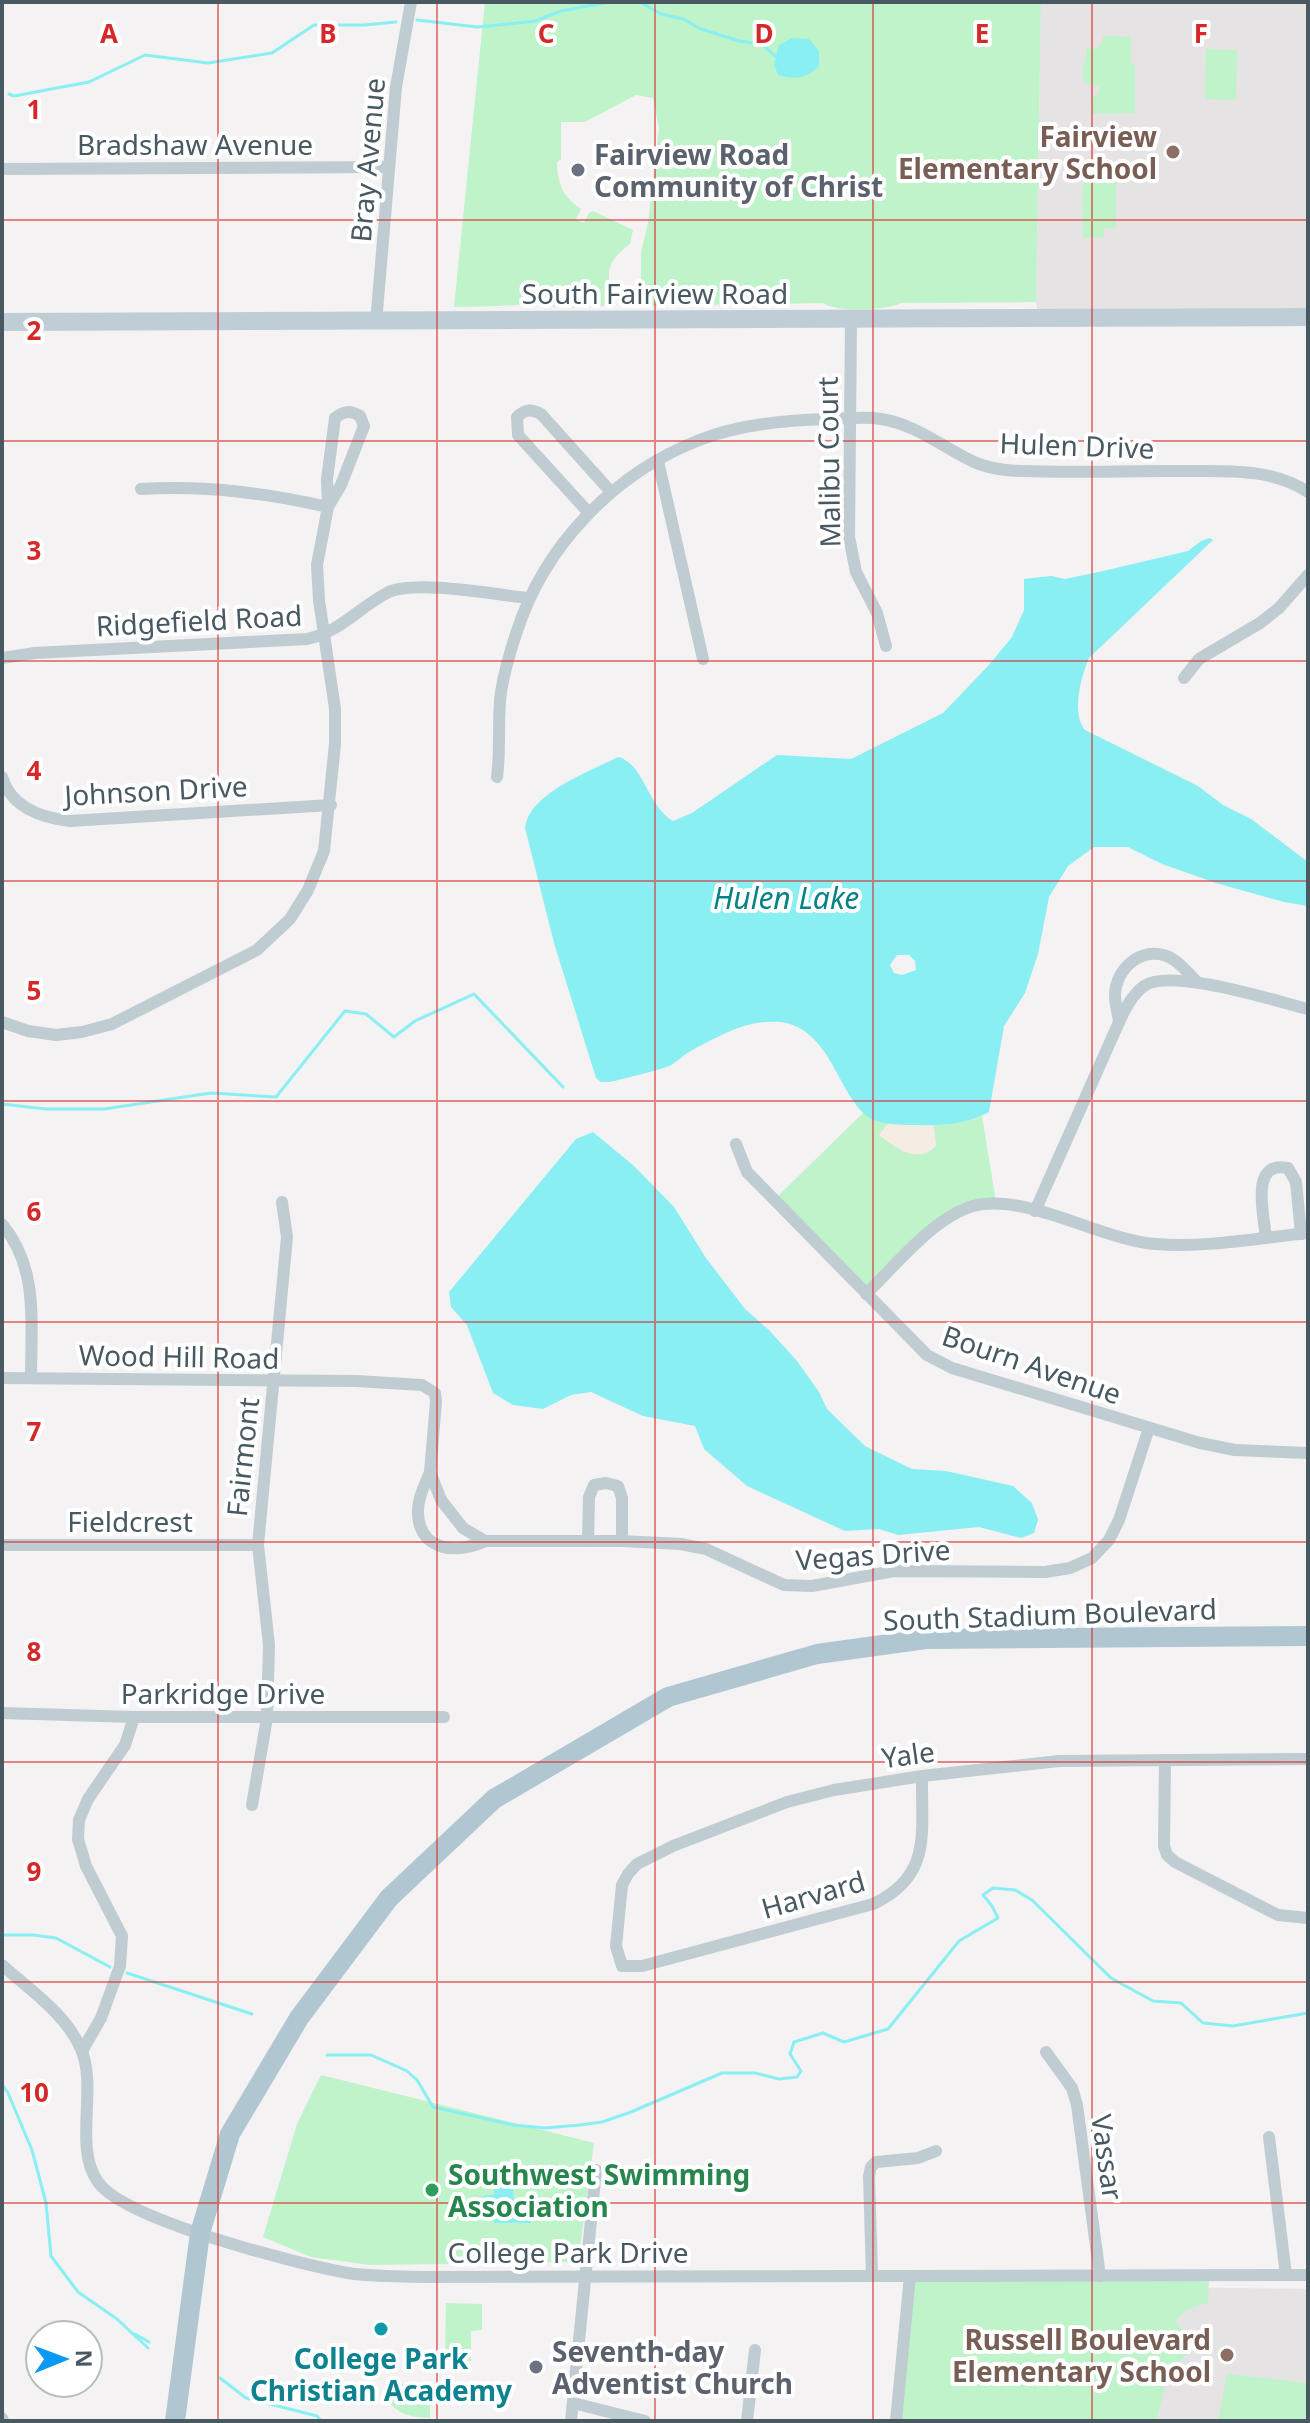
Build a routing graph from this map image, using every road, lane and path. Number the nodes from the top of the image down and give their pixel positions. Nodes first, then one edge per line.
1 (411, 2) edge
2 (389, 167) junction
3 (2, 169) edge
4 (1308, 317) edge
5 (851, 319) junction
6 (2, 322) edge
7 (376, 323) junction
8 (849, 419) junction
9 (658, 461) junction
10 (141, 489) dead end
11 (611, 492) junction
12 (1308, 492) edge
13 (328, 507) junction
14 (589, 513) junction
15 (1308, 575) edge
16 (529, 598) junction
17 (326, 635) junction
18 (886, 646) dead end
19 (2, 658) edge
20 (703, 659) dead end
21 (1184, 678) dead end
22 (2, 777) edge
23 (497, 777) dead end
24 (331, 805) junction
25 (1203, 983) junction
26 (1308, 1009) edge
27 (2, 1022) edge
28 (1119, 1022) junction
29 (736, 1144) dead end
30 (282, 1202) dead end
31 (1035, 1211) junction
32 (2, 1224) edge
33 (1304, 1234) edge
34 (1266, 1238) junction
35 (866, 1294) junction
36 (2, 1378) edge
37 (31, 1378) junction
38 (274, 1381) junction
39 (1149, 1428) junction
40 (1308, 1453) edge
41 (430, 1472) junction
42 (485, 1541) junction
43 (588, 1541) junction
44 (622, 1541) junction
45 (2, 1545) edge
46 (258, 1545) junction
47 (1308, 1636) edge
48 (2, 1713) edge
49 (134, 1717) junction
50 (444, 1717) dead end
51 (267, 1718) junction
52 (1308, 1759) edge
53 (1165, 1760) junction
54 (922, 1776) junction
55 (252, 1805) dead end
56 (1308, 1918) edge
57 (2, 1965) edge
58 (622, 1966) joint
59 (82, 2051) junction
60 (1046, 2052) dead end
61 (1269, 2137) dead end
62 (936, 2151) dead end
63 (596, 2170) dead end
64 (200, 2233) junction
65 (872, 2275) junction
66 (1286, 2275) junction
67 (1308, 2275) edge
68 (585, 2276) junction
69 (910, 2276) junction
70 (1100, 2276) junction
71 (755, 2350) dead end
72 (573, 2403) junction
73 (175, 2421) edge
74 (571, 2421) edge
75 (645, 2421) edge
76 (747, 2421) edge
77 (896, 2421) edge

1 - 2 street, Bray Avenue
2 - 3 street, Bradshaw Avenue
2 - 7 street, Bray Avenue
4 - 5 street, South Fairview Road
5 - 7 street, South Fairview Road
5 - 8 street, Malibu Court
6 - 7 street, South Fairview Road
8 - 9 street, Hulen Drive
8 - 12 street, Hulen Drive
8 - 18 street, Malibu Court
9 - 11 street, Hulen Drive
9 - 20 street
10 - 13 street
11 - 14 street, Hulen Drive
11 - 14 street
13 - 13 street
13 - 17 street
14 - 16 street, Hulen Drive
15 - 21 street
16 - 17 street, Ridgefield Road
16 - 23 street, Hulen Drive
17 - 19 street, Ridgefield Road
17 - 24 street
22 - 24 street, Johnson Drive
24 - 27 street
25 - 26 street
25 - 28 street
25 - 28 street
28 - 31 street
29 - 35 street, Bourn Avenue
30 - 38 street, Fairmont
31 - 34 street
31 - 35 street
32 - 37 street
33 - 34 street
33 - 34 street
35 - 39 street, Bourn Avenue
36 - 37 street, Wood Hill Road
37 - 38 street, Wood Hill Road
38 - 41 street, Wood Hill Road
38 - 46 street, Fairmont
39 - 40 street, Bourn Avenue
39 - 44 street, Vegas Drive
41 - 42 street
41 - 42 street, Vegas Drive
42 - 43 street, Vegas Drive
43 - 44 street, Vegas Drive
43 - 44 street
45 - 46 street, Fieldcrest
46 - 51 street, Fairmont
47 - 64 main road, South Stadium Boulevard
48 - 49 street, Parkridge Drive
49 - 51 street, Parkridge Drive
49 - 59 street
50 - 51 street, Parkridge Drive
51 - 55 street, Fairmont
52 - 53 street, Yale
53 - 54 street, Yale
53 - 56 street
54 - 58 street, Yale
54 - 58 street, Harvard
57 - 59 street, College Park Drive
59 - 64 street, College Park Drive
60 - 70 street, Vassar
61 - 66 street
62 - 65 street
63 - 68 street
64 - 68 street, College Park Drive
64 - 73 main road, South Stadium Boulevard
65 - 68 street, College Park Drive
65 - 69 street, College Park Drive
66 - 67 street, College Park Drive
66 - 70 street, College Park Drive
68 - 72 street
69 - 70 street, College Park Drive
69 - 77 street
71 - 76 street
72 - 74 street
72 - 75 street

